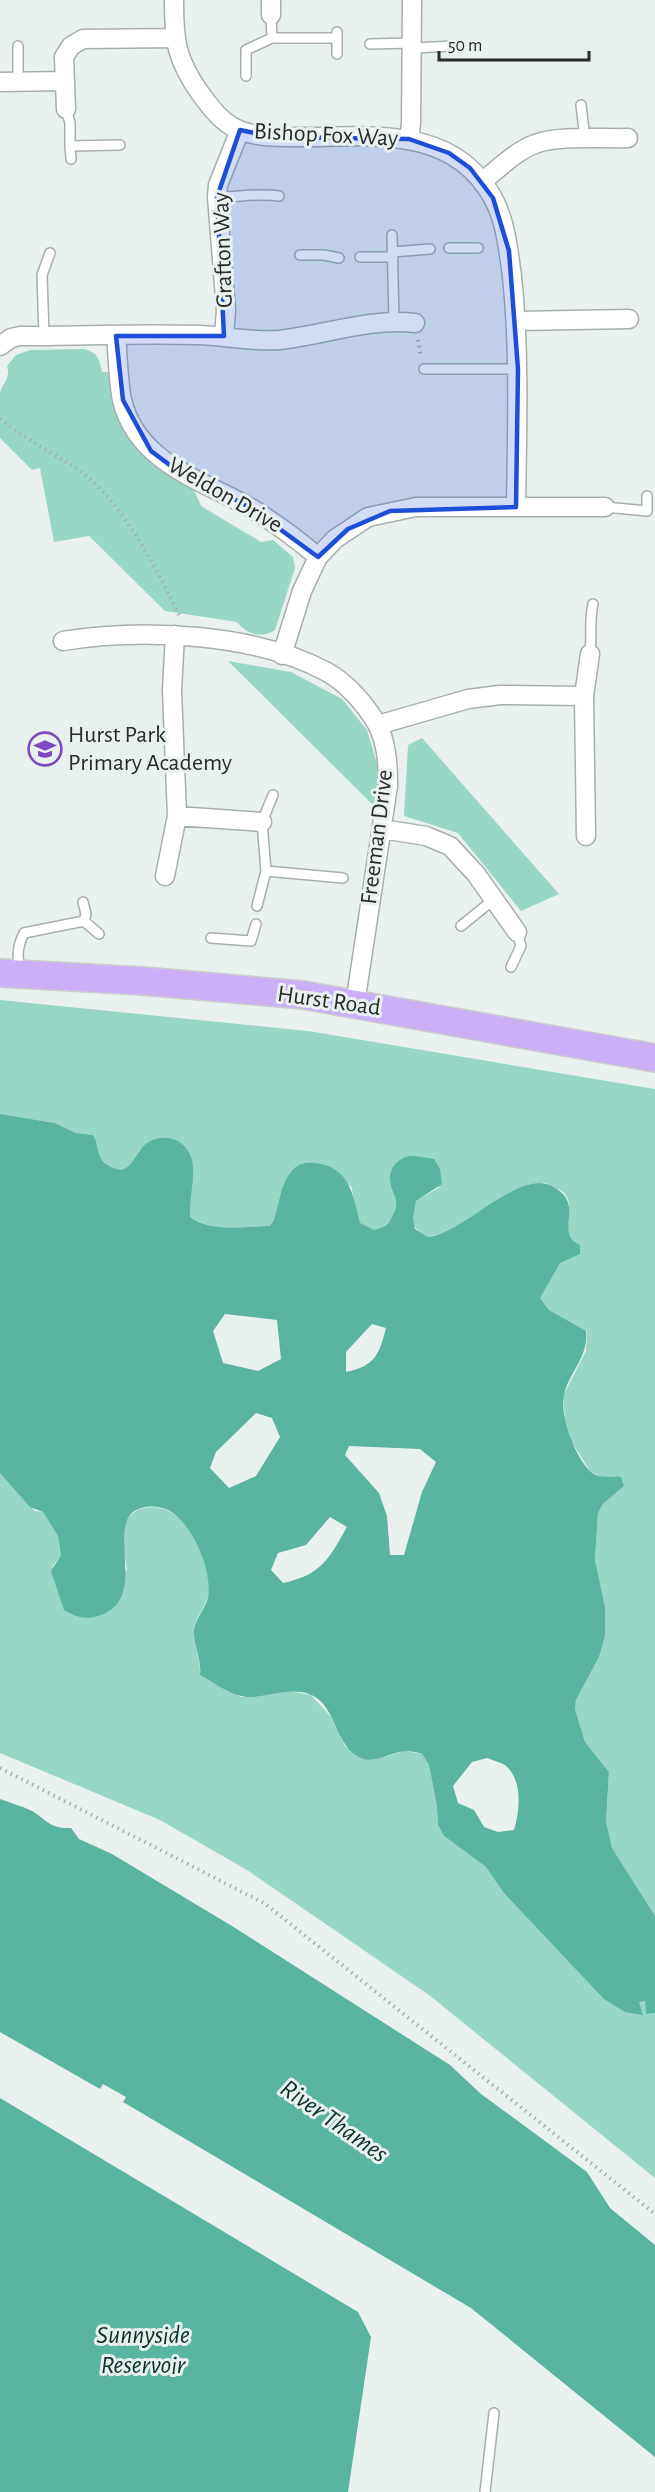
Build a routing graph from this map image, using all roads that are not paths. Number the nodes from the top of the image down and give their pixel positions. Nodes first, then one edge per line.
1 (174, 0) edge
2 (412, 0) edge
3 (271, 7) edge
4 (174, 38) junction
5 (272, 38) junction
6 (370, 44) dead end
7 (18, 46) dead end
8 (413, 46) junction
9 (453, 46) dead end
10 (338, 54) dead end
11 (246, 76) dead end
12 (64, 81) junction
13 (9, 82) edge
14 (581, 105) dead end
15 (66, 110) joint
16 (240, 130) junction
17 (628, 138) dead end
18 (409, 139) junction
19 (585, 139) junction
20 (120, 145) dead end
21 (70, 146) junction
22 (70, 159) dead end
23 (482, 182) junction
24 (279, 196) dead end
25 (217, 197) junction
26 (392, 235) dead end
27 (448, 248) dead end
28 (478, 248) dead end
29 (430, 249) dead end
30 (50, 253) dead end
31 (392, 254) junction
32 (300, 255) dead end
33 (360, 257) dead end
34 (339, 258) dead end
35 (629, 319) dead end
36 (394, 321) junction
37 (517, 321) junction
38 (415, 323) road end
39 (44, 336) junction
40 (116, 336) junction
41 (224, 336) junction
42 (0, 346) edge
43 (424, 369) road end
44 (518, 369) junction
45 (647, 496) dead end
46 (516, 507) junction
47 (605, 507) joint
48 (318, 557) junction
49 (593, 604) dead end
50 (182, 635) junction
51 (63, 640) dead end
52 (590, 654) joint
53 (282, 655) junction
54 (584, 696) junction
55 (378, 725) junction
56 (273, 795) dead end
57 (177, 816) junction
58 (262, 822) junction
59 (382, 829) junction
60 (585, 836) dead end
61 (266, 871) junction
62 (165, 876) dead end
63 (343, 878) dead end
64 (493, 900) junction
65 (83, 902) dead end
66 (257, 906) dead end
67 (84, 921) junction
68 (256, 924) dead end
69 (461, 926) dead end
70 (517, 932) joint
71 (99, 934) dead end
72 (211, 938) dead end
73 (511, 967) dead end
74 (10, 974) edge
75 (355, 1004) junction
76 (655, 1058) edge
77 (494, 2413) dead end
78 (485, 2492) edge

1 - 4 street, Bishop Fox Way
2 - 8 street
3 - 5 lane
4 - 12 street
4 - 16 street, Bishop Fox Way
5 - 10 lane
5 - 11 lane
6 - 8 lane
7 - 13 lane
8 - 9 lane
8 - 18 street
12 - 13 street
12 - 15 street
14 - 19 lane
15 - 21 lane
16 - 18 street, Bishop Fox Way
16 - 25 street, Grafton Way
17 - 19 street
18 - 23 street, Bishop Fox Way
19 - 23 street
20 - 21 lane
21 - 22 lane
23 - 37 street, Bishop Fox Way
24 - 25 lane
25 - 41 street, Grafton Way
26 - 31 lane
27 - 28 lane
29 - 31 lane
30 - 39 lane
31 - 33 lane
31 - 36 lane
32 - 34 lane
35 - 37 street
36 - 38 street, Grafton Way
36 - 41 street, Grafton Way
37 - 44 street, Bishop Fox Way
39 - 40 street
39 - 42 street
40 - 41 street, Grafton Way
40 - 48 street, Weldon Drive
43 - 44 lane
44 - 46 street, Bishop Fox Way
45 - 47 lane
46 - 47 street
46 - 48 street
48 - 53 street
49 - 52 lane
50 - 51 street, Freeman Drive
50 - 53 street, Freeman Drive
50 - 57 street
52 - 54 street
53 - 55 street, Freeman Drive
54 - 55 street
54 - 60 street
55 - 59 street, Freeman Drive
56 - 58 lane
57 - 58 street
57 - 62 street
58 - 61 lane
59 - 64 street
59 - 75 street, Freeman Drive
61 - 63 lane
61 - 66 lane
64 - 69 lane
64 - 70 street
65 - 67 lane
67 - 71 lane
67 - 74 lane
68 - 72 lane
70 - 73 lane
74 - 75 main road, Hurst Road
75 - 76 main road, Hurst Road
77 - 78 lane

